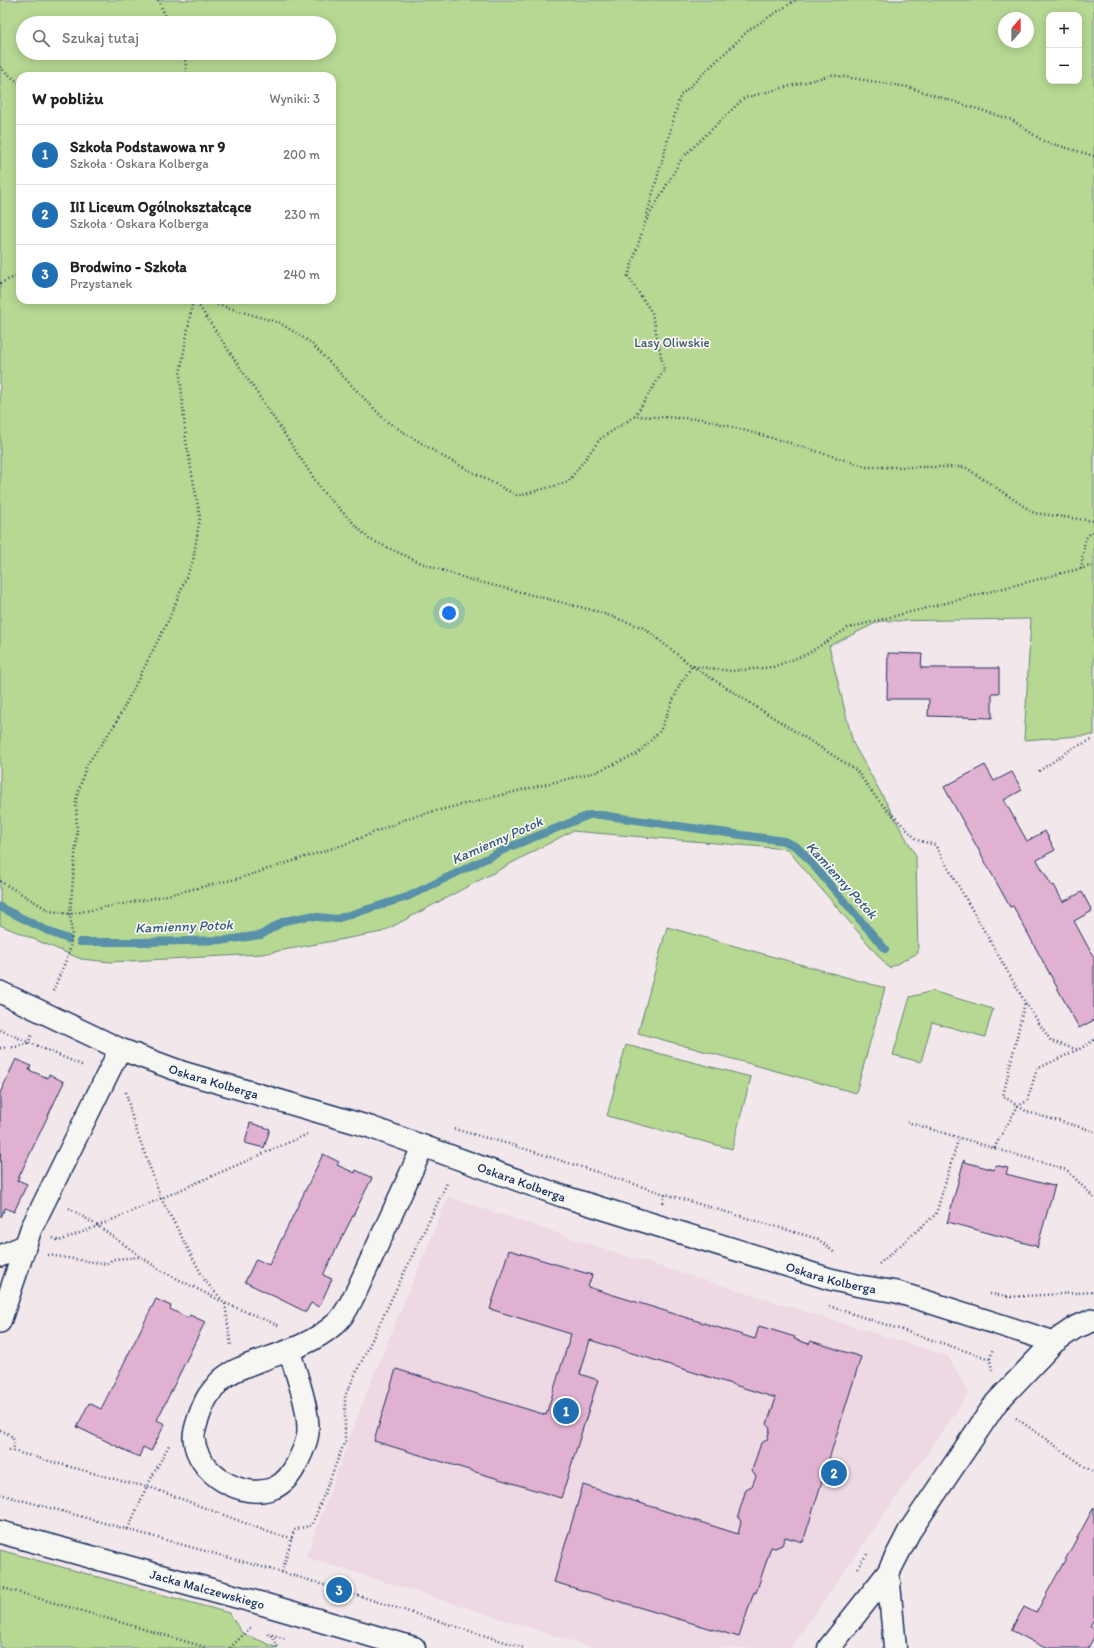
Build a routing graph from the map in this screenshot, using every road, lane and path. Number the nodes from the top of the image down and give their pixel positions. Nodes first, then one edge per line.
1 (158, 0) edge
2 (796, 0) edge
3 (165, 16) edge
4 (185, 60) edge
5 (0, 67) edge
6 (187, 72) edge
7 (16, 81) edge
8 (1094, 156) edge
9 (645, 223) junction
10 (16, 277) edge
11 (0, 283) edge
12 (193, 304) edge
13 (197, 304) edge
14 (216, 304) edge
15 (635, 416) junction
16 (1094, 521) edge
17 (1094, 530) edge
18 (1094, 565) edge
19 (1081, 569) junction
20 (692, 666) junction
21 (1094, 739) edge
22 (1039, 771) dead end
23 (0, 881) edge
24 (70, 914) junction
25 (0, 992) edge
26 (50, 996) dead end
27 (1026, 1002) junction
28 (1094, 1040) edge
29 (28, 1043) dead end
30 (0, 1048) edge
31 (120, 1049) junction
32 (1078, 1050) junction
33 (125, 1086) dead end
34 (1018, 1106) junction
35 (907, 1122) dead end
36 (1094, 1131) edge
37 (308, 1134) dead end
38 (959, 1137) junction
39 (423, 1146) junction
40 (994, 1148) junction
41 (448, 1180) dead end
42 (48, 1196) junction
43 (161, 1198) junction
44 (1094, 1198) edge
45 (98, 1226) junction
46 (28, 1237) junction
47 (0, 1256) edge
48 (49, 1256) dead end
49 (141, 1257) junction
50 (877, 1265) dead end
51 (225, 1303) junction
52 (823, 1304) dead end
53 (1094, 1320) edge
54 (0, 1322) edge
55 (312, 1340) junction
56 (1054, 1342) junction
57 (289, 1350) junction
58 (238, 1368) junction
59 (989, 1376) dead end
60 (996, 1403) junction
61 (0, 1430) edge
62 (9, 1450) dead end
63 (13, 1451) junction
64 (1094, 1473) edge
65 (147, 1486) junction
66 (0, 1494) edge
67 (128, 1529) junction
68 (0, 1532) edge
69 (292, 1538) junction
70 (282, 1572) junction
71 (888, 1574) junction
72 (0, 1587) edge
73 (250, 1628) dead end
74 (272, 1635) dead end
75 (208, 1648) edge
76 (230, 1648) edge
77 (278, 1648) edge
78 (414, 1648) edge
79 (524, 1648) edge
80 (830, 1648) edge
81 (895, 1648) edge

1 - 3 path
2 - 9 path
4 - 6 path
5 - 7 path
8 - 9 path
9 - 15 path
10 - 11 path
12 - 24 path
13 - 20 path
14 - 15 path
15 - 16 path
17 - 19 path
18 - 19 path
19 - 20 path
20 - 24 path
20 - 27 path
21 - 22 path
23 - 24 path
24 - 26 path
25 - 31 street, Oskara Kolberga
27 - 32 path
27 - 34 path
28 - 32 path
29 - 30 path
31 - 39 street, Oskara Kolberga
31 - 42 street
32 - 34 path
33 - 43 path
34 - 36 path
34 - 40 path
35 - 38 path
37 - 43 path
38 - 40 path
38 - 50 path
39 - 55 street
39 - 56 street, Oskara Kolberga
40 - 44 path
41 - 69 path
42 - 45 path
42 - 46 street
43 - 45 path
43 - 51 path
45 - 46 path
45 - 49 path
46 - 47 street
46 - 54 street
48 - 49 path
49 - 51 path
51 - 55 path
51 - 58 path
52 - 59 path
53 - 56 street
55 - 57 street
56 - 60 street
57 - 58 street
57 - 58 street
60 - 64 path
60 - 71 street
61 - 63 path
62 - 63 path
63 - 65 path
65 - 67 path
65 - 69 path
66 - 67 path
67 - 70 path
68 - 78 street, Jacka Malczewskiego
69 - 70 path
70 - 79 path
71 - 80 street
71 - 81 street
72 - 75 path
73 - 76 path
74 - 77 path

